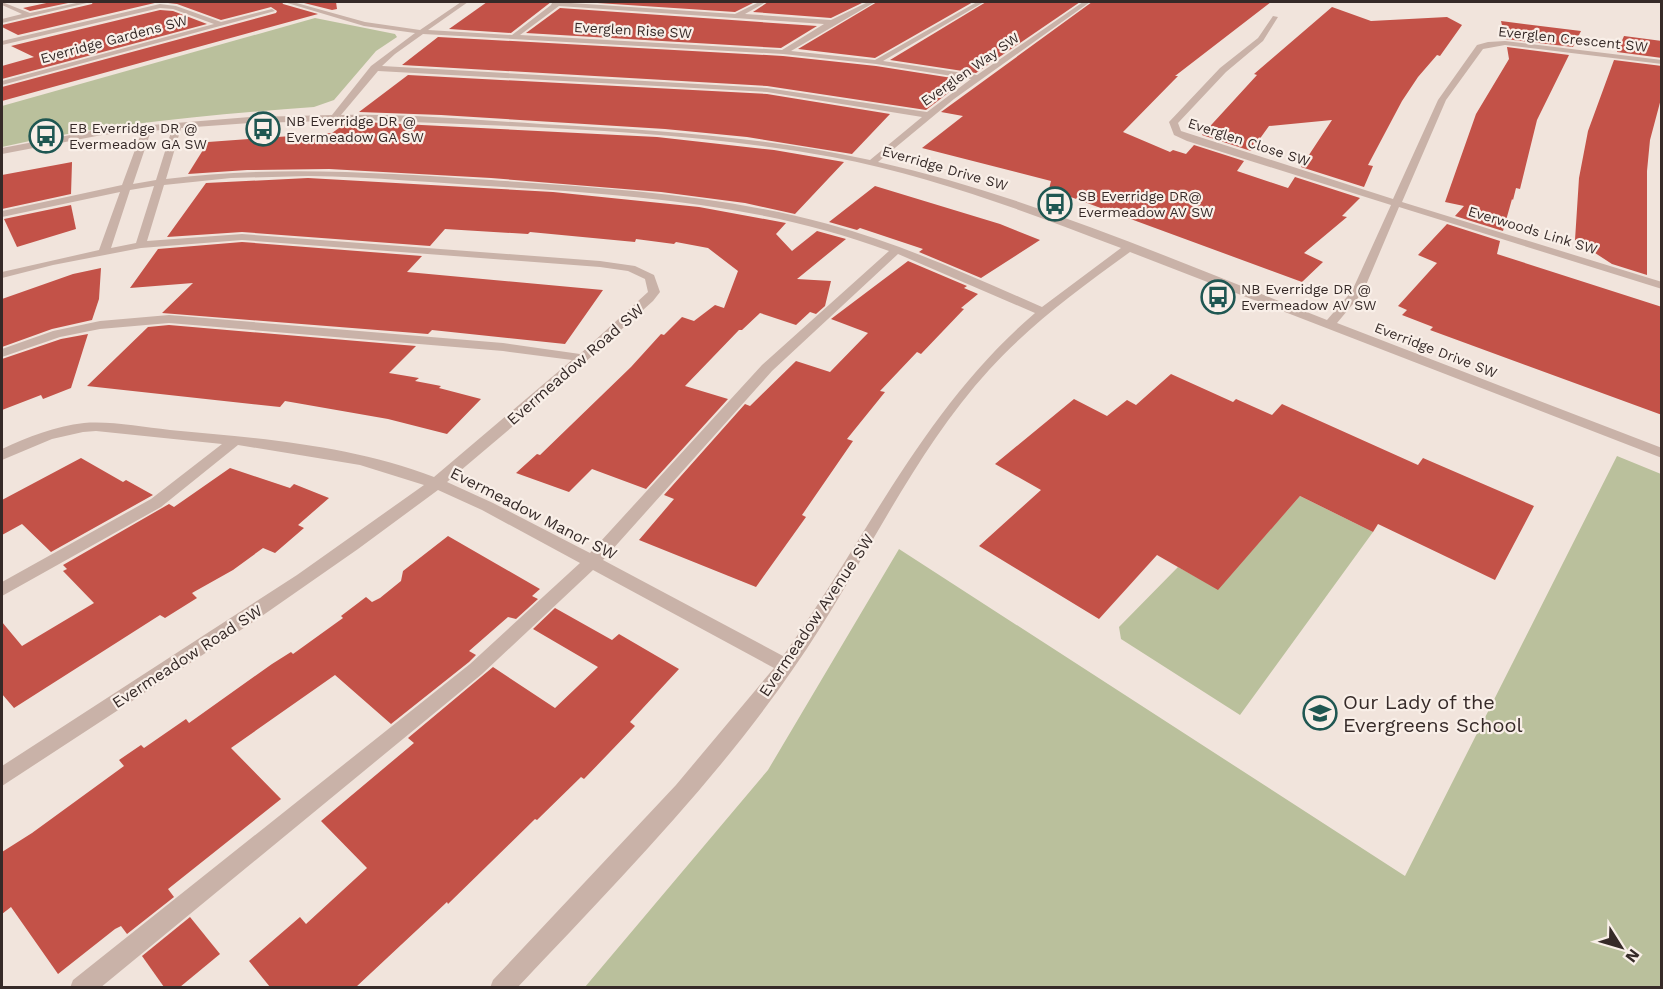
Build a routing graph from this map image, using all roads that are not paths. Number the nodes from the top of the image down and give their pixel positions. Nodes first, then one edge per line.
1 (88, 2) edge
2 (287, 2) edge
3 (464, 2) edge
4 (763, 2) edge
5 (872, 2) edge
6 (981, 2) edge
7 (1087, 2) edge
8 (2, 3) edge
9 (557, 3) edge
10 (272, 11) dead end
11 (29, 15) junction
12 (738, 15) junction
13 (1275, 17) dead end
14 (2, 21) edge
15 (832, 22) junction
16 (222, 24) junction
17 (421, 32) junction
18 (512, 38) junction
19 (2, 43) edge
20 (783, 52) junction
21 (876, 62) junction
22 (1662, 62) edge
23 (374, 68) junction
24 (978, 78) junction
25 (2, 83) edge
26 (927, 115) junction
27 (335, 117) junction
28 (177, 127) junction
29 (145, 132) junction
30 (2, 151) edge
31 (2, 161) edge
32 (872, 163) junction
33 (160, 183) junction
34 (126, 188) junction
35 (1396, 203) junction
36 (2, 214) edge
37 (141, 245) junction
38 (1130, 247) junction
39 (897, 249) junction
40 (104, 251) junction
41 (2, 275) edge
42 (1662, 286) edge
43 (1043, 312) junction
44 (1329, 325) junction
45 (2, 353) edge
46 (582, 358) junction
47 (235, 441) junction
48 (1662, 453) edge
49 (2, 455) edge
50 (436, 483) junction
51 (592, 562) junction
52 (2, 590) edge
53 (786, 666) junction
54 (2, 777) edge
55 (81, 987) edge
56 (501, 987) edge

1 - 11 street
2 - 17 street, Everglen Rise SW
3 - 17 street
4 - 12 street
5 - 15 street
6 - 21 street
7 - 24 street, Everglen Way SW
8 - 11 street
9 - 12 street
9 - 18 street
10 - 16 street
11 - 14 street
12 - 15 street
13 - 35 street, Everglen Close SW
15 - 20 street
16 - 19 street, Everridge Gardens SW
16 - 25 street, Everridge Gardens SW
17 - 18 street, Everglen Rise SW
17 - 23 street
18 - 20 street, Everglen Rise SW
20 - 21 street, Everglen Rise SW
21 - 24 street, Everglen Rise SW
22 - 35 street, Everglen Crescent SW
23 - 26 street
23 - 27 street
24 - 26 street, Everglen Way SW
26 - 32 street, Everglen Way SW
27 - 28 street, Everridge Drive SW
27 - 32 street, Everridge Drive SW
28 - 29 street, Everridge Drive SW
28 - 33 street
29 - 30 street, Everridge Drive SW
29 - 31 street, Everridge Drive SW
29 - 34 street
32 - 38 street, Everridge Drive SW
33 - 34 street
33 - 37 street
33 - 39 street
34 - 36 street
34 - 40 street
35 - 42 street, Everwoods Link SW
35 - 44 street
37 - 40 street, Evermeadow Road SW
37 - 46 street, Evermeadow Road SW
38 - 43 street, Evermeadow Avenue SW
38 - 44 street, Everridge Drive SW
39 - 43 street
39 - 51 street
40 - 41 street, Evermeadow Road SW
43 - 53 street, Evermeadow Avenue SW
44 - 48 street, Everridge Drive SW
45 - 46 street
46 - 50 street, Evermeadow Road SW
47 - 49 street, Evermeadow Manor SW
47 - 50 street, Evermeadow Manor SW
47 - 52 street
50 - 51 street, Evermeadow Manor SW
50 - 54 street, Evermeadow Road SW
51 - 53 street, Evermeadow Manor SW
51 - 55 street
53 - 56 street, Evermeadow Avenue SW

